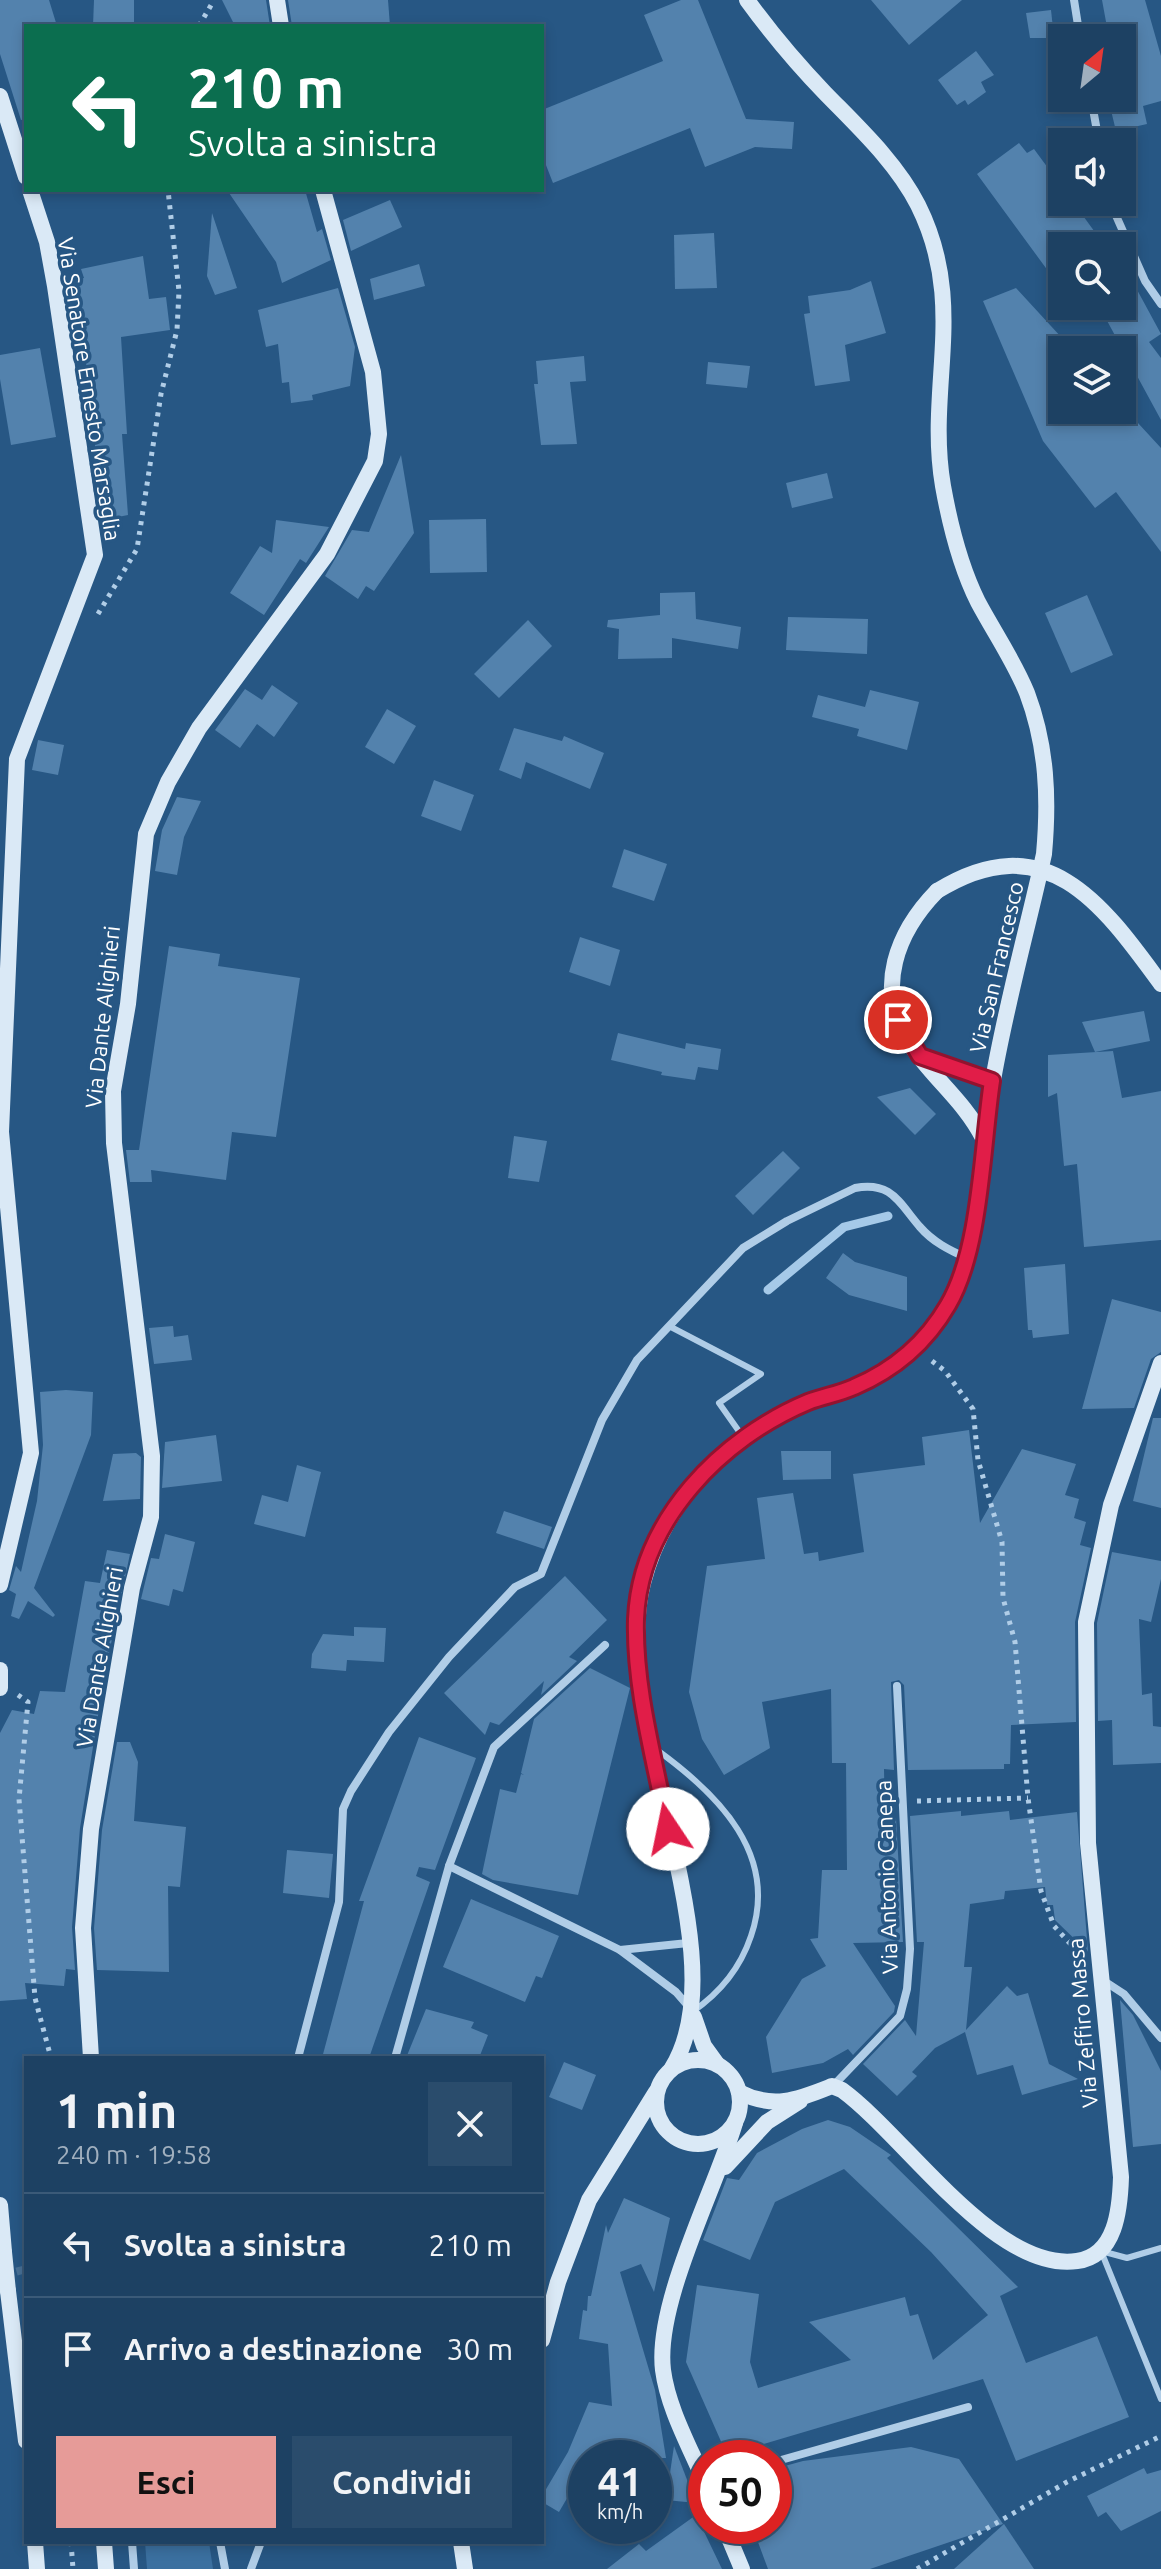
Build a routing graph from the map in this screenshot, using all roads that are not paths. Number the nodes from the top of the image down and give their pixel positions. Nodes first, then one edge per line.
1 (277, 0) edge
2 (747, 0) edge
3 (1074, 0) edge
4 (281, 24) edge
5 (1078, 24) edge
6 (0, 96) edge
7 (24, 171) edge
8 (31, 192) edge
9 (324, 192) edge
10 (1116, 216) edge
11 (1161, 304) edge
12 (1161, 984) edge
13 (920, 1056) junction
14 (992, 1081) junction
15 (983, 1138) junction
16 (968, 1258) junction
17 (669, 1326) junction
18 (1161, 1363) edge
19 (743, 1437) junction
20 (0, 1585) edge
21 (605, 1645) dead end
22 (897, 1686) dead end
23 (653, 1747) junction
24 (449, 1866) junction
25 (688, 1943) junction
26 (620, 1950) junction
27 (1100, 1979) junction
28 (692, 2012) junction
29 (1161, 2038) edge
30 (91, 2056) edge
31 (299, 2056) edge
32 (396, 2056) edge
33 (717, 2064) junction
34 (672, 2068) junction
35 (832, 2086) junction
36 (656, 2092) junction
37 (739, 2092) junction
38 (802, 2100) junction
39 (735, 2123) junction
40 (719, 2175) junction
41 (0, 2205) edge
42 (1161, 2248) edge
43 (1101, 2251) junction
44 (544, 2333) edge
45 (1161, 2399) edge
46 (968, 2407) dead end
47 (24, 2424) edge
48 (688, 2440) edge
49 (792, 2457) edge
50 (35, 2544) edge
51 (104, 2544) edge
52 (132, 2544) edge
53 (220, 2544) edge
54 (260, 2544) edge
55 (461, 2544) edge
56 (732, 2544) edge
57 (464, 2568) edge
58 (37, 2569) edge
59 (106, 2569) edge
60 (134, 2569) edge
61 (225, 2569) edge
62 (251, 2569) edge
63 (742, 2569) edge

1 - 4 street
2 - 14 street, Via San Francesco
3 - 5 street
6 - 7 street
8 - 20 street, Via Senatore Ernesto Marsaglia
9 - 30 street, Via Dante Alighieri
10 - 11 street
12 - 13 street, bridge
13 - 14 street
13 - 15 street
14 - 15 street, Via San Francesco
15 - 16 street, Via San Francesco
16 - 17 street
16 - 19 street, Via San Francesco
17 - 19 lane
17 - 31 street
18 - 27 street, Via Zeffiro Massa
19 - 23 street, Via San Francesco
21 - 24 street
22 - 35 street, Via Antonio Canepa
23 - 25 street, Via San Francesco
23 - 28 lane
24 - 26 street
24 - 32 street
25 - 26 street
25 - 28 street, Via San Francesco
26 - 28 street
27 - 29 street
27 - 43 street, Via Zeffiro Massa
28 - 33 street, Via San Francesco
28 - 34 street, Via San Francesco
33 - 34 street
33 - 37 street
34 - 36 street
35 - 38 street
35 - 43 street
36 - 39 street
36 - 44 street
37 - 38 street
37 - 39 street
38 - 40 street
39 - 40 street
40 - 48 street
41 - 47 street, bridge
42 - 43 lane
43 - 45 lane
46 - 49 street
50 - 58 street
51 - 59 street
52 - 60 street
53 - 61 street
54 - 62 street
55 - 57 street
56 - 63 street

